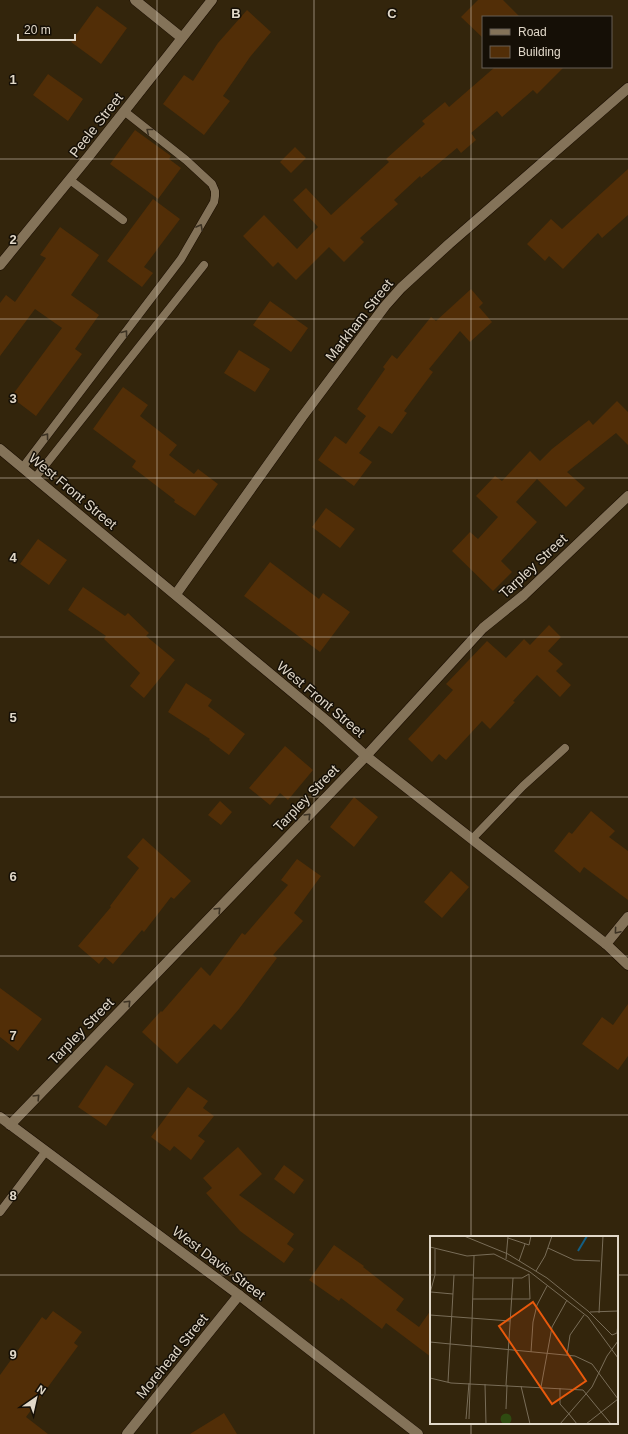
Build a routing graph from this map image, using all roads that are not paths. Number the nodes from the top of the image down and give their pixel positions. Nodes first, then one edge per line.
1 (135, 0) edge
2 (212, 0) edge
3 (182, 38) junction
4 (628, 88) edge
5 (124, 111) junction
6 (70, 180) junction
7 (123, 220) dead end
8 (0, 265) edge
9 (204, 265) dead end
10 (0, 449) edge
11 (23, 467) junction
12 (35, 478) junction
13 (628, 496) edge
14 (176, 594) junction
15 (566, 748) dead end
16 (366, 756) junction
17 (472, 839) junction
18 (628, 917) edge
19 (606, 944) junction
20 (628, 965) edge
21 (0, 1117) edge
22 (10, 1125) junction
23 (46, 1151) junction
24 (0, 1212) edge
25 (239, 1295) junction
26 (127, 1434) edge
27 (418, 1434) edge

1 - 3 street
2 - 3 street, Peele Street
3 - 5 street, Peele Street
4 - 14 street, Markham Street
5 - 6 street, Peele Street
11 -> 5 lane
6 - 7 lane
6 - 8 street, Peele Street
9 - 12 lane
10 - 11 street, West Front Street
11 - 12 street, West Front Street
12 - 14 street, West Front Street
13 - 16 street, Tarpley Street
14 - 16 street, West Front Street
15 - 17 lane
16 - 17 street, West Front Street
22 -> 16 street, Tarpley Street
17 - 19 street, West Front Street
18 -> 19 street
19 - 20 street, West Front Street
21 - 22 street, West Davis Street
22 - 23 street, West Davis Street
23 - 24 lane
23 - 25 street, West Davis Street
25 - 26 street, Morehead Street
25 - 27 street, West Davis Street

